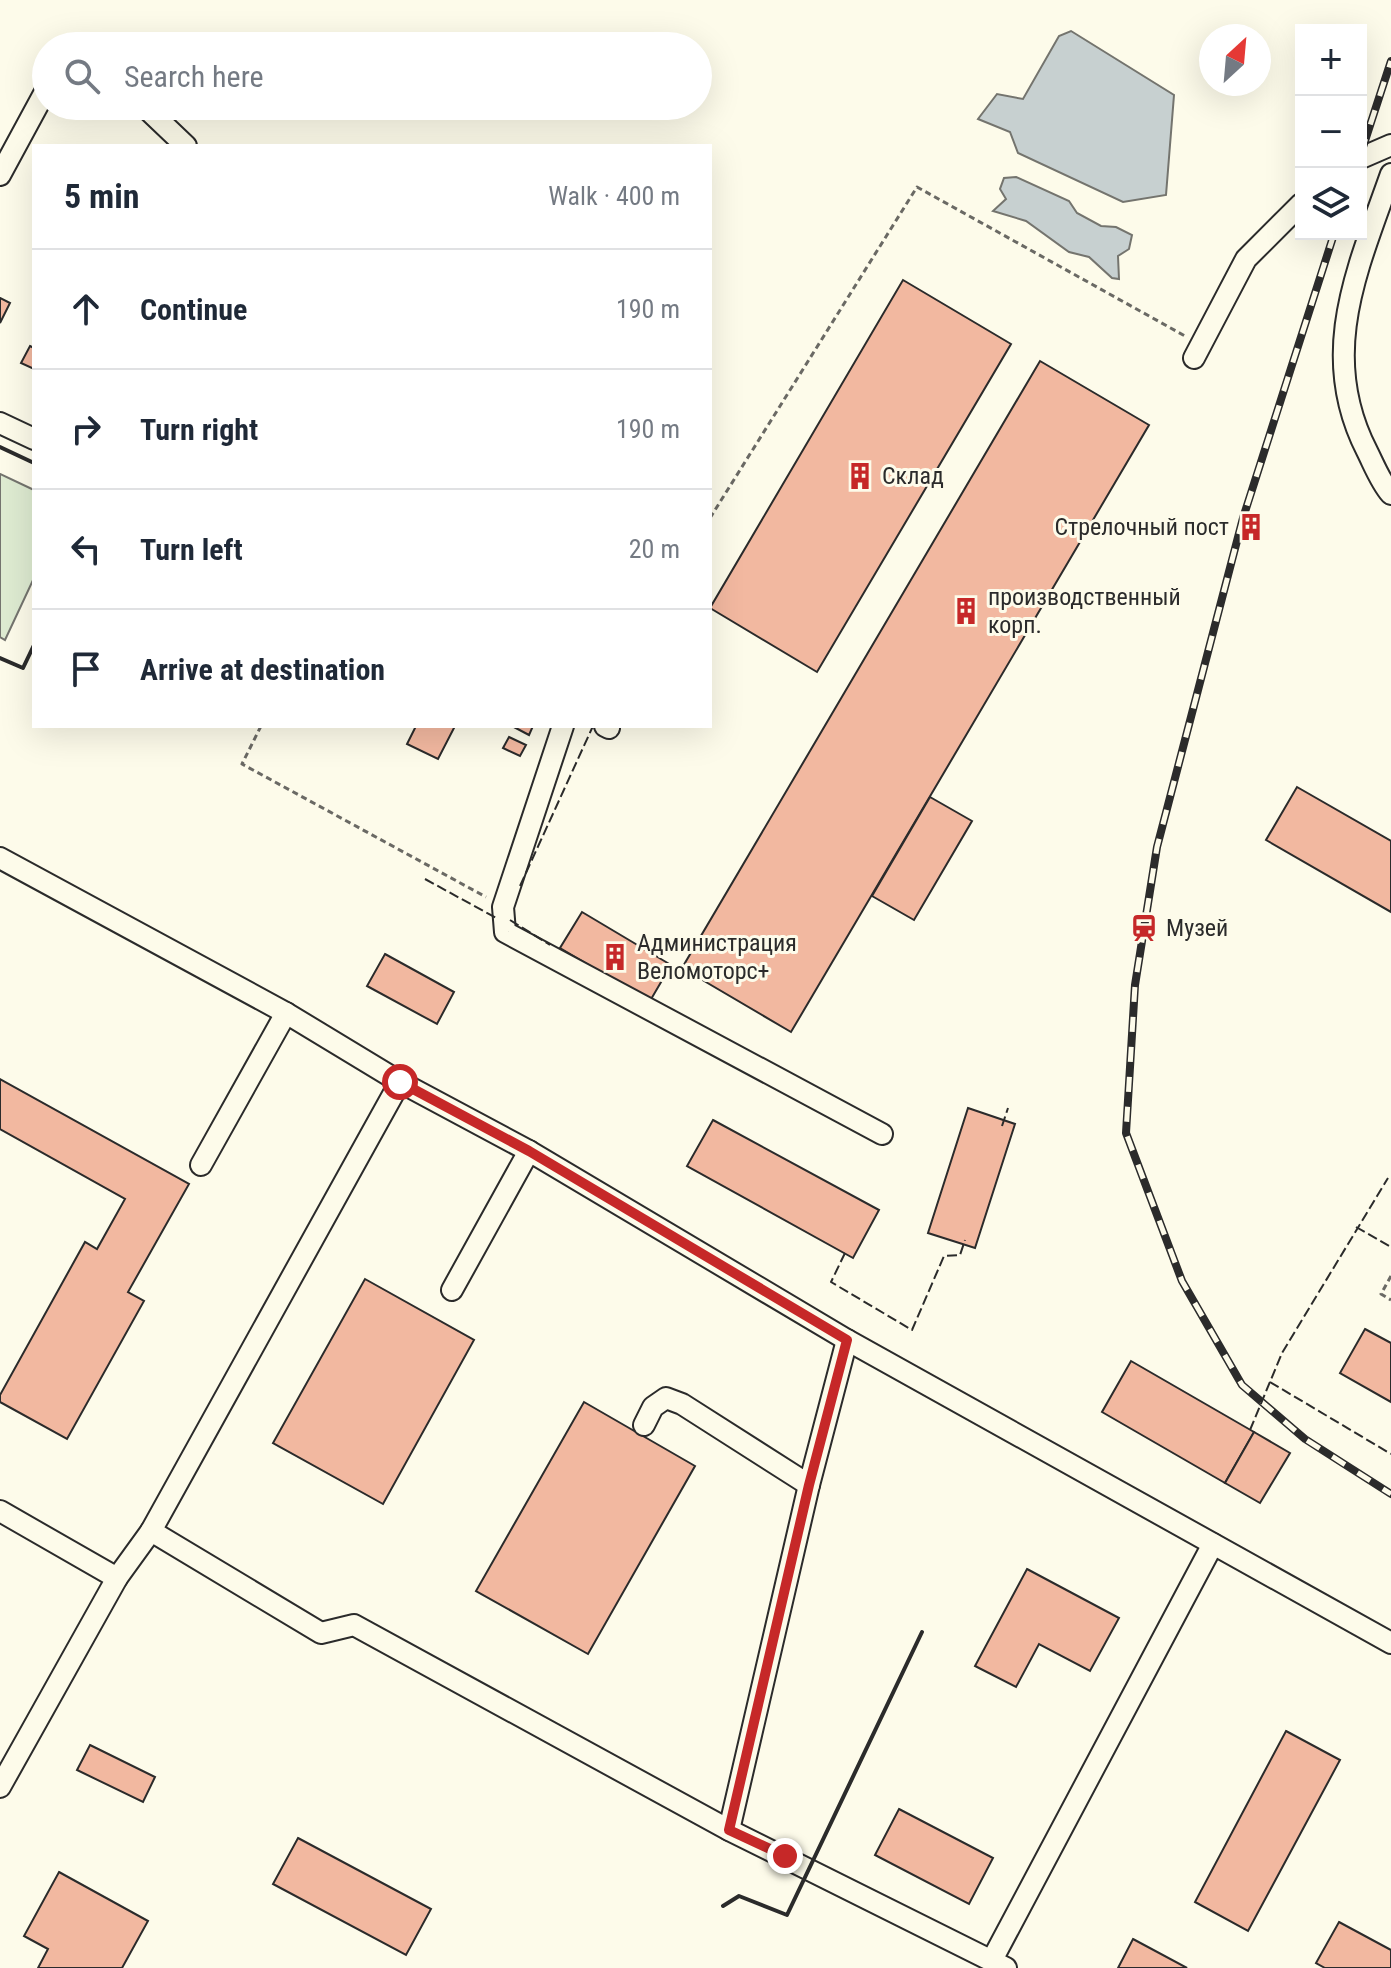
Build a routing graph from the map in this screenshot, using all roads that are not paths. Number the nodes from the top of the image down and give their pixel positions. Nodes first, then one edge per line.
1 (32, 116) edge
2 (159, 120) edge
3 (184, 144) edge
4 (1391, 145) edge
5 (1367, 155) edge
6 (1391, 174) edge
7 (0, 175) edge
8 (1295, 210) edge
9 (1198, 350) road end
10 (0, 423) edge
11 (32, 438) edge
12 (1391, 494) edge
13 (562, 728) edge
14 (0, 858) edge
15 (286, 1013) junction
16 (400, 1082) junction
17 (882, 1134) dead end
18 (529, 1151) junction
19 (201, 1165) dead end
20 (452, 1290) dead end
21 (847, 1340) junction
22 (644, 1425) dead end
23 (809, 1485) junction
24 (0, 1511) edge
25 (151, 1531) junction
26 (1213, 1544) junction
27 (117, 1578) junction
28 (1391, 1643) edge
29 (0, 1787) edge
30 (729, 1830) junction
31 (999, 1964) edge

1 - 7 street
2 - 3 street
4 - 5 street
6 - 12 street
8 - 9 street
10 - 11 street
13 - 17 street
14 - 15 street
15 - 16 street
15 - 19 street
16 - 18 street
16 - 25 street
18 - 20 street
18 - 21 street
21 - 23 street
21 - 26 street
22 - 23 street
23 - 30 street
24 - 27 street
25 - 27 street
25 - 30 street
26 - 28 street
26 - 31 street
27 - 29 street
30 - 31 street

